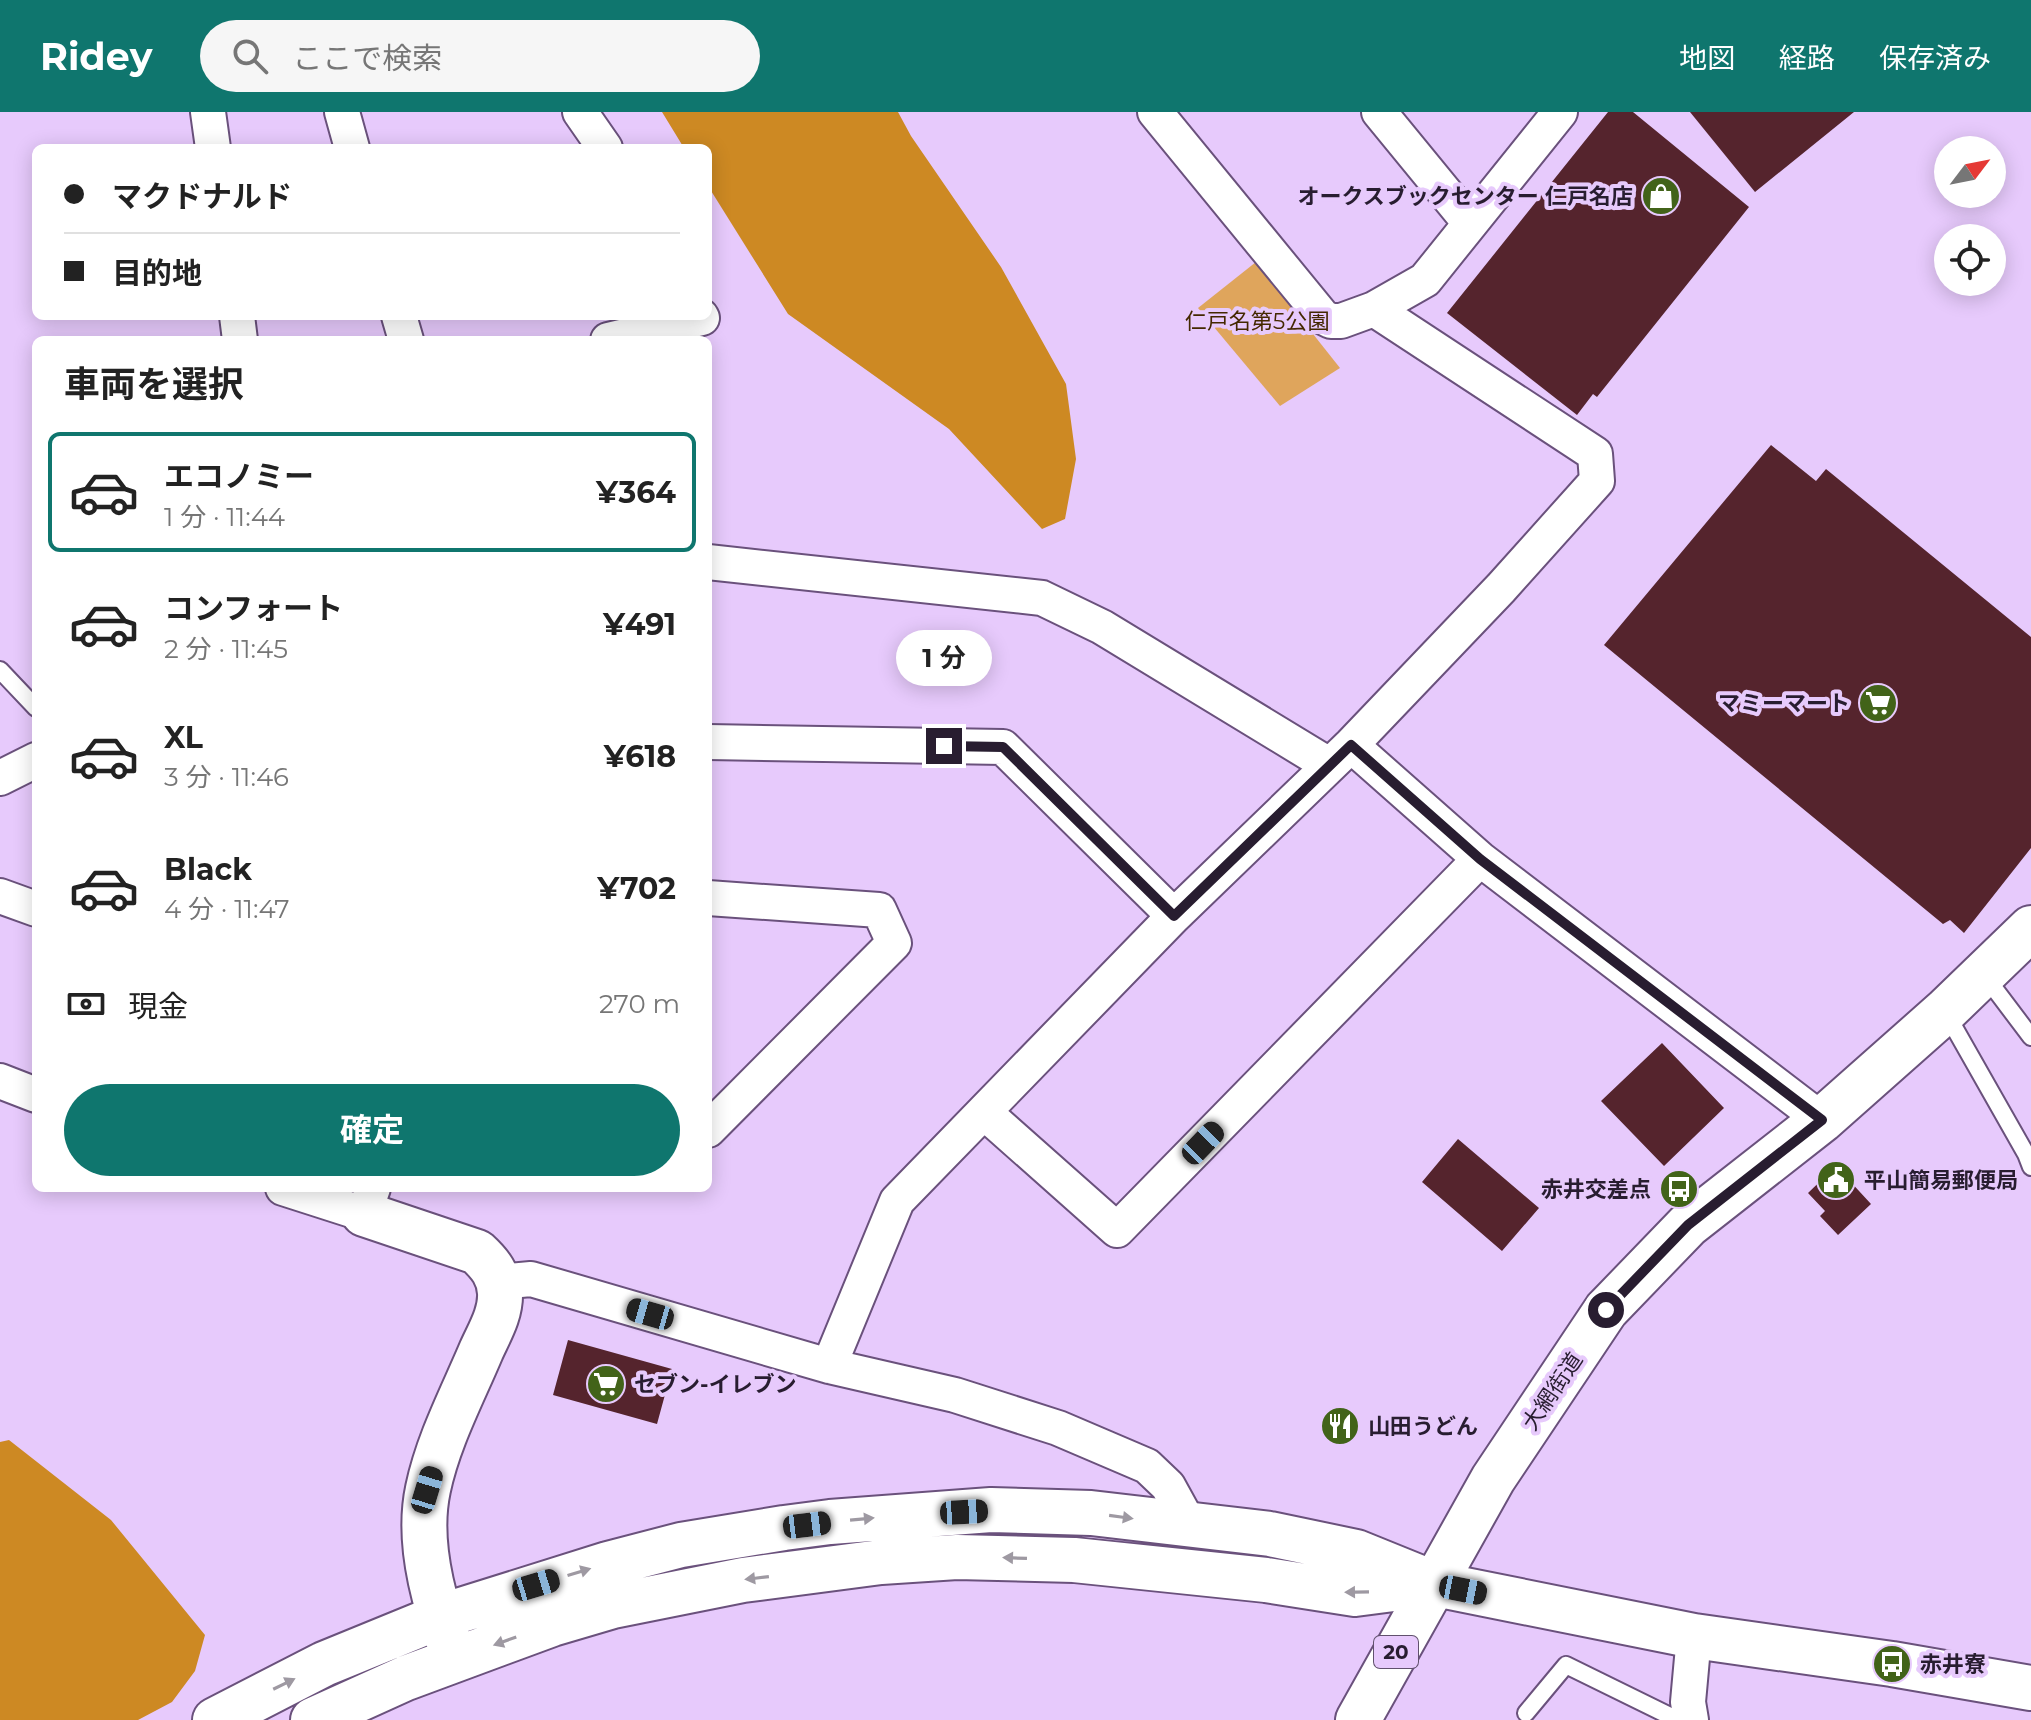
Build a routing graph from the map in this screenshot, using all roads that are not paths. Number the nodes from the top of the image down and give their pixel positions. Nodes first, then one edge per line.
1 (208, 112) edge
2 (342, 112) edge
3 (580, 112) edge
4 (1155, 112) edge
5 (1379, 112) edge
6 (1560, 112) edge
7 (212, 144) edge
8 (351, 144) edge
9 (602, 144) edge
10 (1470, 223) junction
11 (1374, 309) junction
12 (693, 320) edge
13 (625, 336) edge
14 (712, 562) edge
15 (0, 670) edge
16 (32, 704) edge
17 (712, 742) edge
18 (1340, 755) junction
19 (32, 762) edge
20 (0, 778) edge
21 (1480, 859) junction
22 (0, 896) edge
23 (712, 898) edge
24 (32, 908) edge
25 (1174, 916) junction
26 (2031, 928) edge
27 (1984, 975) junction
28 (1945, 1011) junction
29 (2031, 1037) edge
30 (0, 1081) edge
31 (32, 1093) edge
32 (984, 1112) junction
33 (1822, 1120) junction
34 (712, 1126) edge
35 (2031, 1167) edge
36 (309, 1192) edge
37 (368, 1201) edge
38 (499, 1282) junction
39 (829, 1366) junction
40 (1190, 1526) junction
41 (1435, 1584) junction
42 (439, 1617) junction
43 (1694, 1636) junction
44 (455, 1660) junction
45 (2031, 1688) edge
46 (1526, 1713) dead end
47 (215, 1720) edge
48 (313, 1720) edge
49 (1358, 1720) edge
50 (1678, 1720) edge
51 (1691, 1720) edge

1 - 7 street
2 - 8 street
3 - 9 street
4 - 11 street
5 - 10 street
6 - 10 street
10 - 11 street
11 - 18 street
12 - 13 street
14 - 18 street
15 - 16 lane
17 - 25 street
18 - 21 street
18 - 25 street
19 - 20 street
21 - 32 street
21 - 33 street
22 - 24 street
23 - 34 street
25 - 32 street
26 - 27 street, 大網街道 / 20
27 - 28 street, 大網街道 / 20
27 - 29 lane
28 - 33 street, 大網街道 / 20
28 - 35 lane
30 - 31 street
32 - 39 street
33 - 41 street, 大網街道 / 20
36 - 37 street
37 - 38 street
38 - 39 street
38 - 42 street
39 - 40 street
40 - 41 street
42 -> 40 street
41 - 43 street
41 -> 44 street
41 - 49 street, 大網街道 / 20
42 - 44 street
47 -> 42 street
43 - 45 street
43 - 51 street
44 - 48 street
46 - 50 lane

